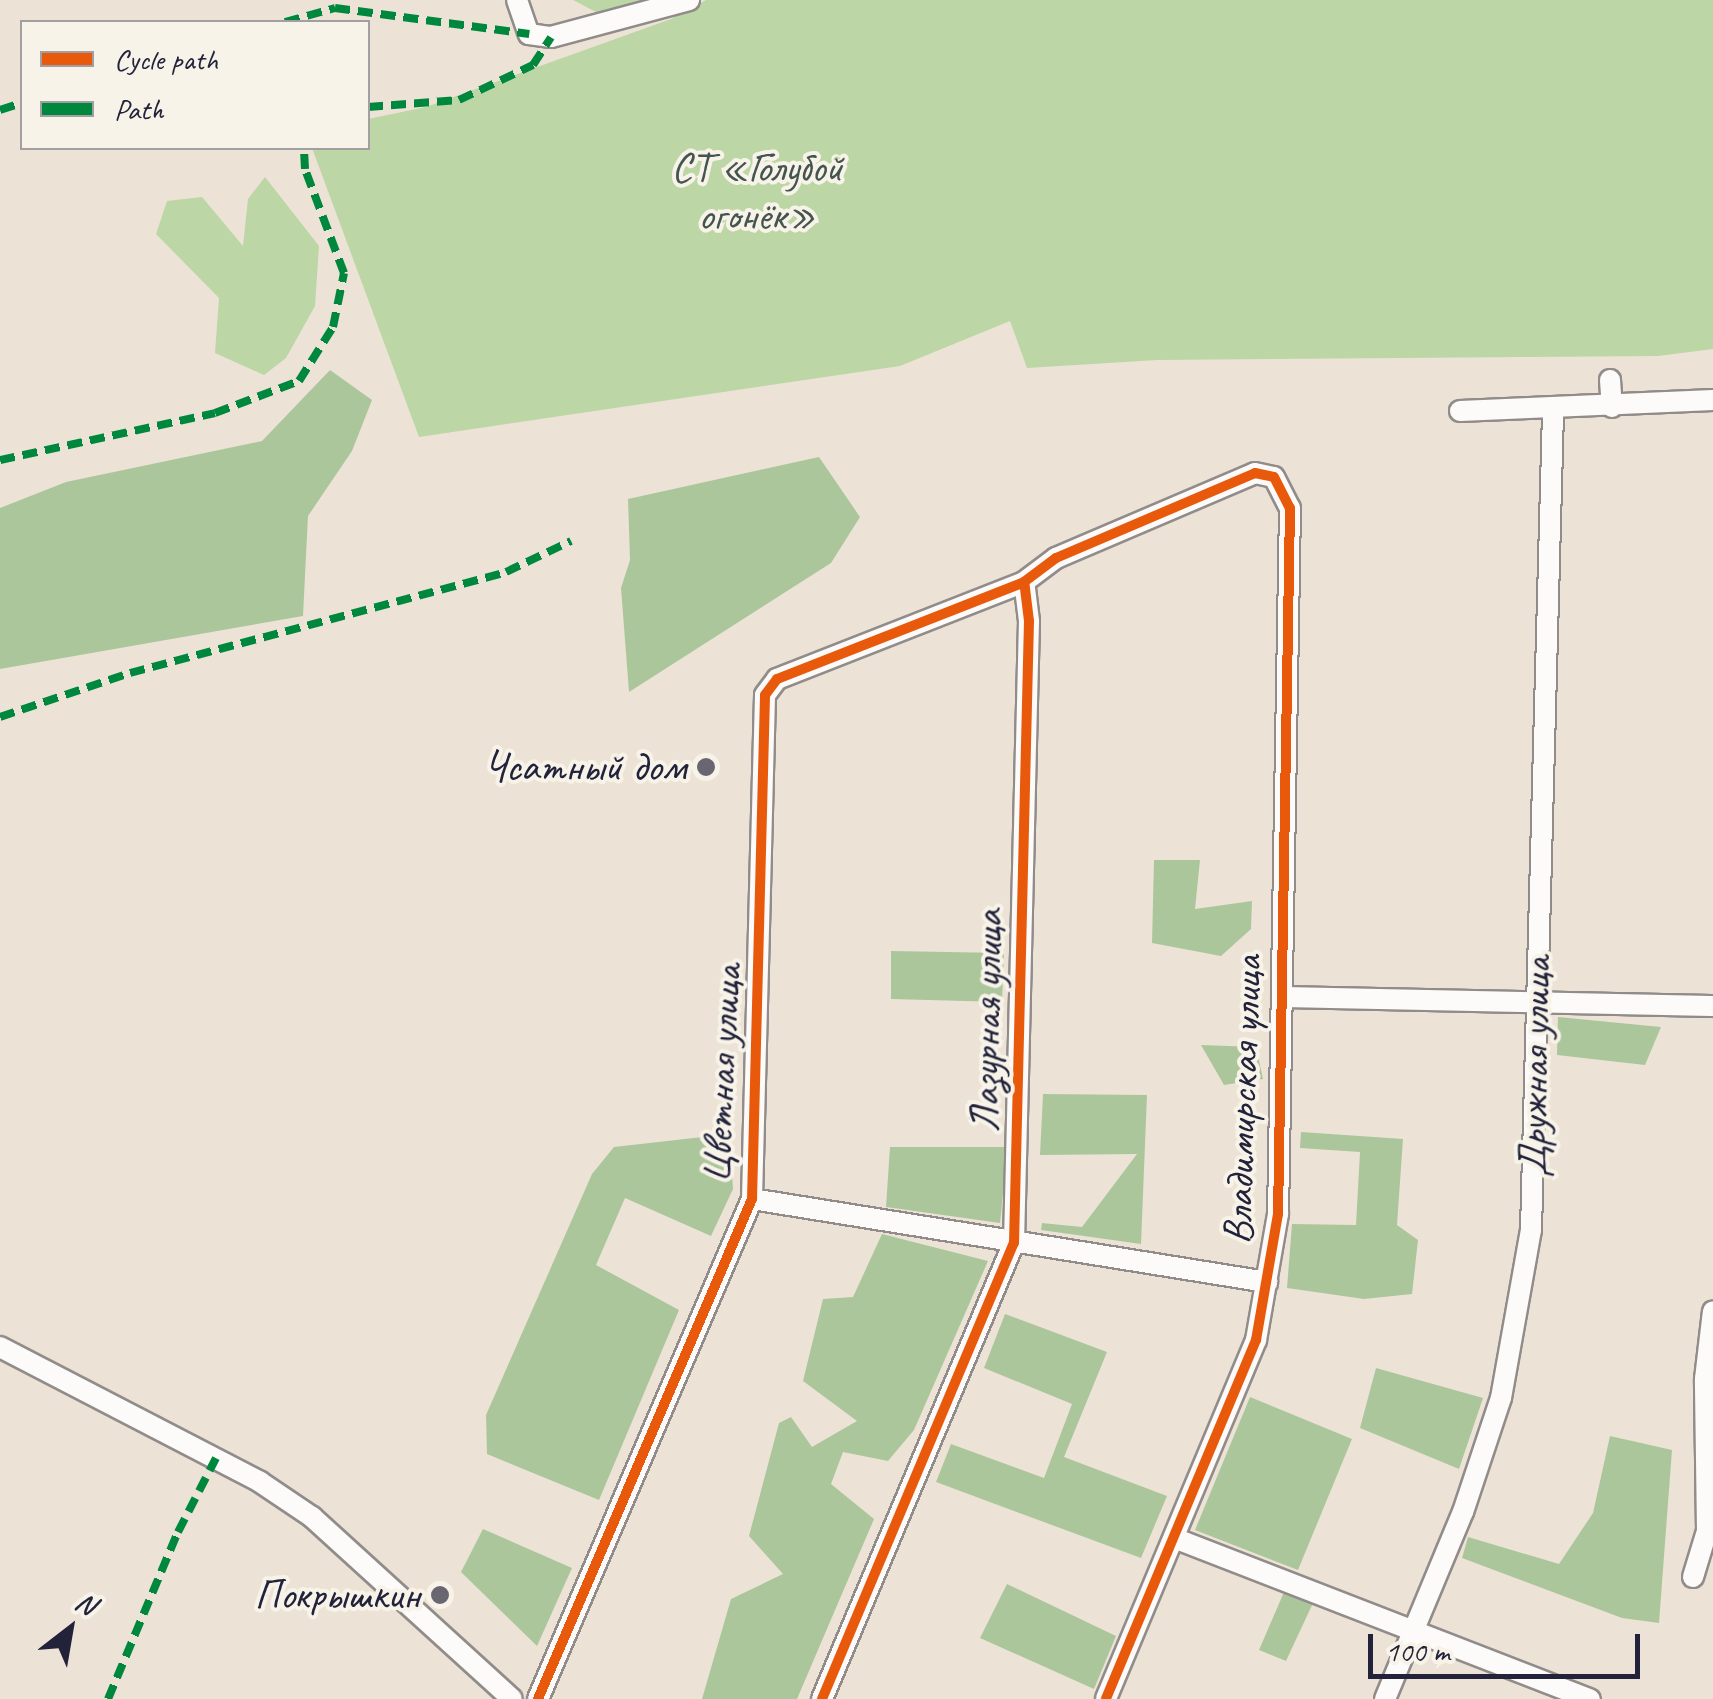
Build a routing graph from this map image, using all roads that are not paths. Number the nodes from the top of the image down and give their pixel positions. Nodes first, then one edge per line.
1 (517, 0) edge
2 (689, 0) edge
3 (1610, 380) dead end
4 (1713, 400) edge
5 (1612, 408) junction
6 (1460, 411) dead end
7 (1553, 411) junction
8 (1024, 582) junction
9 (1282, 996) junction
10 (1536, 1004) junction
11 (1713, 1006) edge
12 (752, 1199) junction
13 (1014, 1243) junction
14 (1268, 1282) junction
15 (1713, 1310) edge
16 (0, 1347) edge
17 (1174, 1538) junction
18 (1693, 1577) dead end
19 (1416, 1632) junction
20 (512, 1699) edge
21 (538, 1699) edge
22 (822, 1699) edge
23 (1106, 1699) edge
24 (1385, 1699) edge
25 (1590, 1699) edge

1 - 2 street
3 - 5 street
4 - 5 street
5 - 7 street
6 - 7 street
7 - 10 street, Дружная улица
8 - 9 street, Владимирская улица
8 - 12 street, Цветная улица
8 - 13 street, Лазурная улица
9 - 10 street
9 - 14 street, Владимирская улица
10 - 11 street
10 - 19 street, Дружная улица
12 - 13 street
12 - 21 street, Цветная улица
13 - 14 street
13 - 22 street, Лазурная улица
14 - 17 street, Владимирская улица
15 - 18 street
16 - 20 street
17 - 19 street
17 - 23 street, Владимирская улица
19 - 24 street, Дружная улица
19 - 25 street

